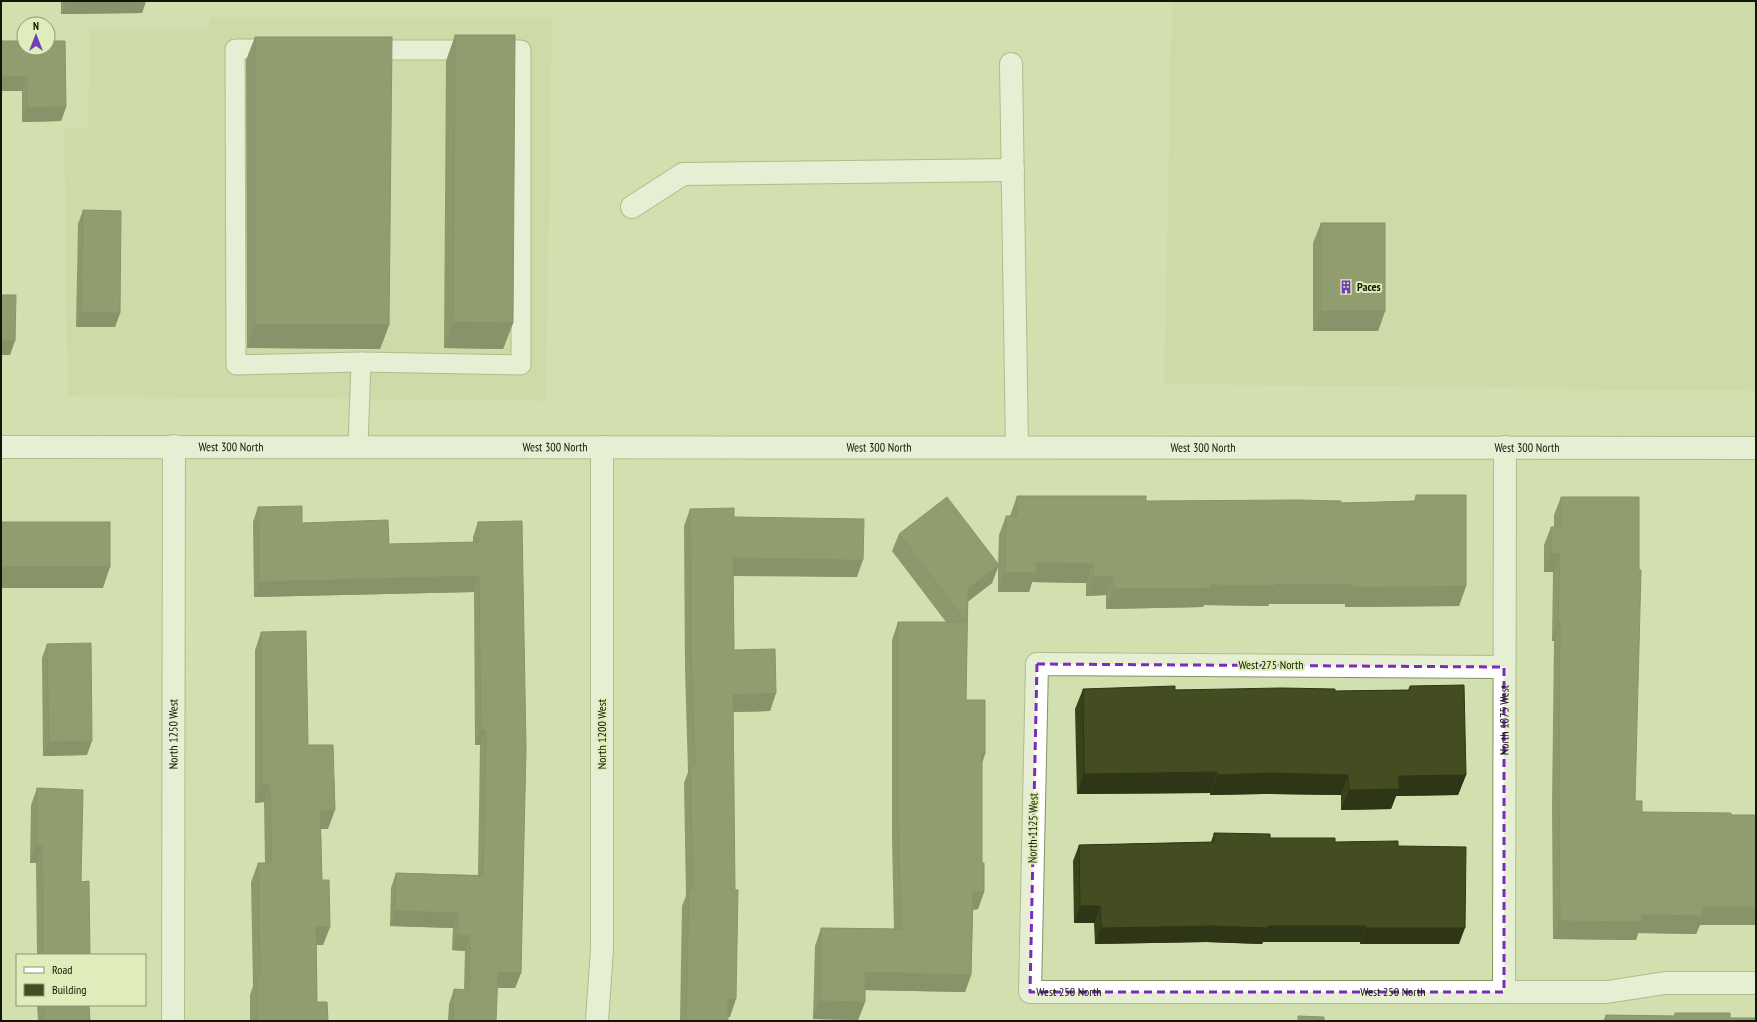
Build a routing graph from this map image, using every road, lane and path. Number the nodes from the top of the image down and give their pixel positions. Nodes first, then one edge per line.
1 (291, 50) edge
2 (346, 50) edge
3 (1011, 64) dead end
4 (1013, 170) junction
5 (632, 207) dead end
6 (361, 362) junction
7 (1, 446) edge
8 (174, 446) junction
9 (358, 447) junction
10 (602, 447) junction
11 (1017, 447) junction
12 (1505, 447) junction
13 (1756, 448) edge
14 (1037, 664) joint
15 (1504, 667) junction
16 (1756, 983) edge
17 (1030, 992) joint
18 (1504, 992) junction
19 (172, 1021) edge
20 (597, 1021) edge

1 - 6 lane
2 - 6 lane
3 - 4 street
4 - 5 street
4 - 11 street
6 - 9 lane
7 - 8 street, West 300 North
8 - 9 street, West 300 North
8 - 19 street, North 1250 West
9 - 10 street, West 300 North
10 - 11 street, West 300 North
10 - 20 street, North 1200 West
11 - 12 street, West 300 North
12 - 13 street, West 300 North
12 - 15 street, North 1075 West
14 - 15 street, West 275 North
14 - 17 street, North 1125 West
15 - 18 street, North 1075 West
16 - 18 street, West 250 North
17 - 18 street, West 250 North

